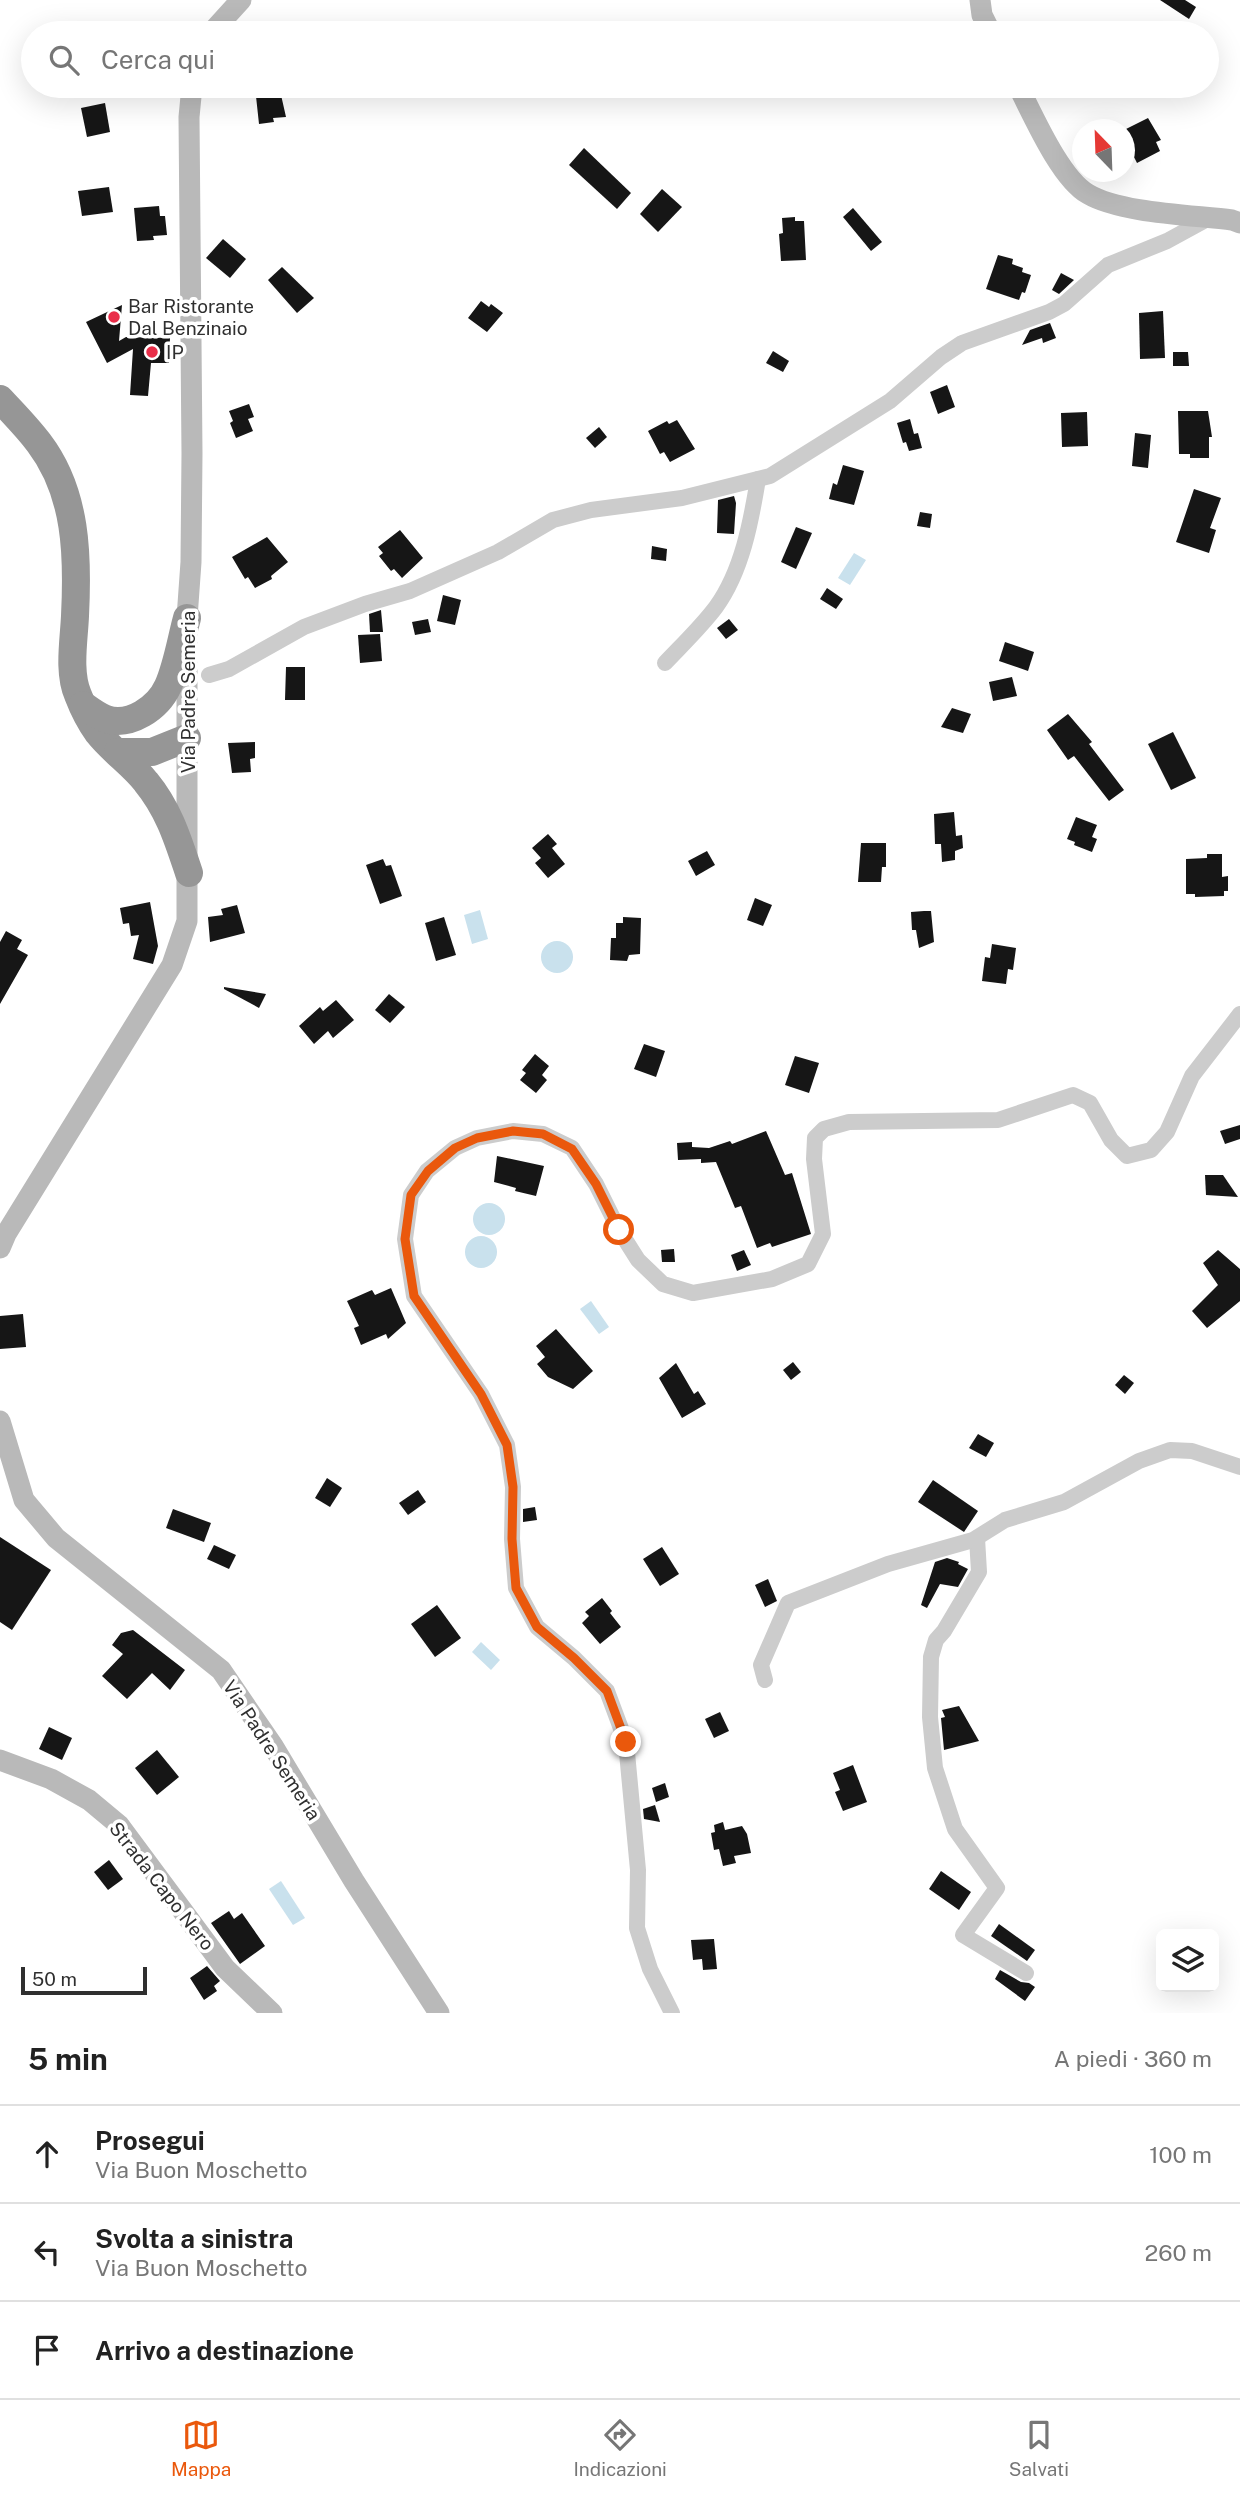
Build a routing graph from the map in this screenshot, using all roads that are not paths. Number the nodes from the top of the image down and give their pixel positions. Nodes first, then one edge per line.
1 (241, 0) edge
2 (980, 0) edge
3 (222, 21) edge
4 (985, 21) edge
5 (190, 98) edge
6 (1024, 98) edge
7 (1211, 217) junction
8 (1240, 223) edge
9 (0, 399) edge
10 (758, 479) junction
11 (187, 618) junction
12 (665, 663) dead end
13 (209, 675) dead end
14 (83, 705) junction
15 (131, 719) junction
16 (187, 738) junction
17 (118, 752) junction
18 (189, 873) junction
19 (1240, 1014) edge
20 (0, 1248) edge
21 (0, 1421) edge
22 (1240, 1467) edge
23 (977, 1538) junction
24 (765, 1680) dead end
25 (0, 1760) edge
26 (1026, 1973) dead end
27 (272, 2013) edge
28 (439, 2013) edge
29 (673, 2013) edge

1 - 3 main road
2 - 4 main road
5 - 11 main road, Via Padre Semeria
6 - 7 main road
7 - 8 main road
7 - 10 street
9 - 14 highway
10 - 12 street
10 - 13 street
11 - 15 highway
11 - 16 main road, Via Padre Semeria
14 - 15 highway
14 - 17 highway
15 - 16 highway
16 - 17 highway
16 - 18 main road, Via Padre Semeria
17 - 18 highway
18 - 20 main road, Via Padre Semeria
19 - 29 street
21 - 28 main road, Via Padre Semeria
22 - 23 street
23 - 24 street
23 - 26 street
25 - 27 main road, Strada Capo Nero

